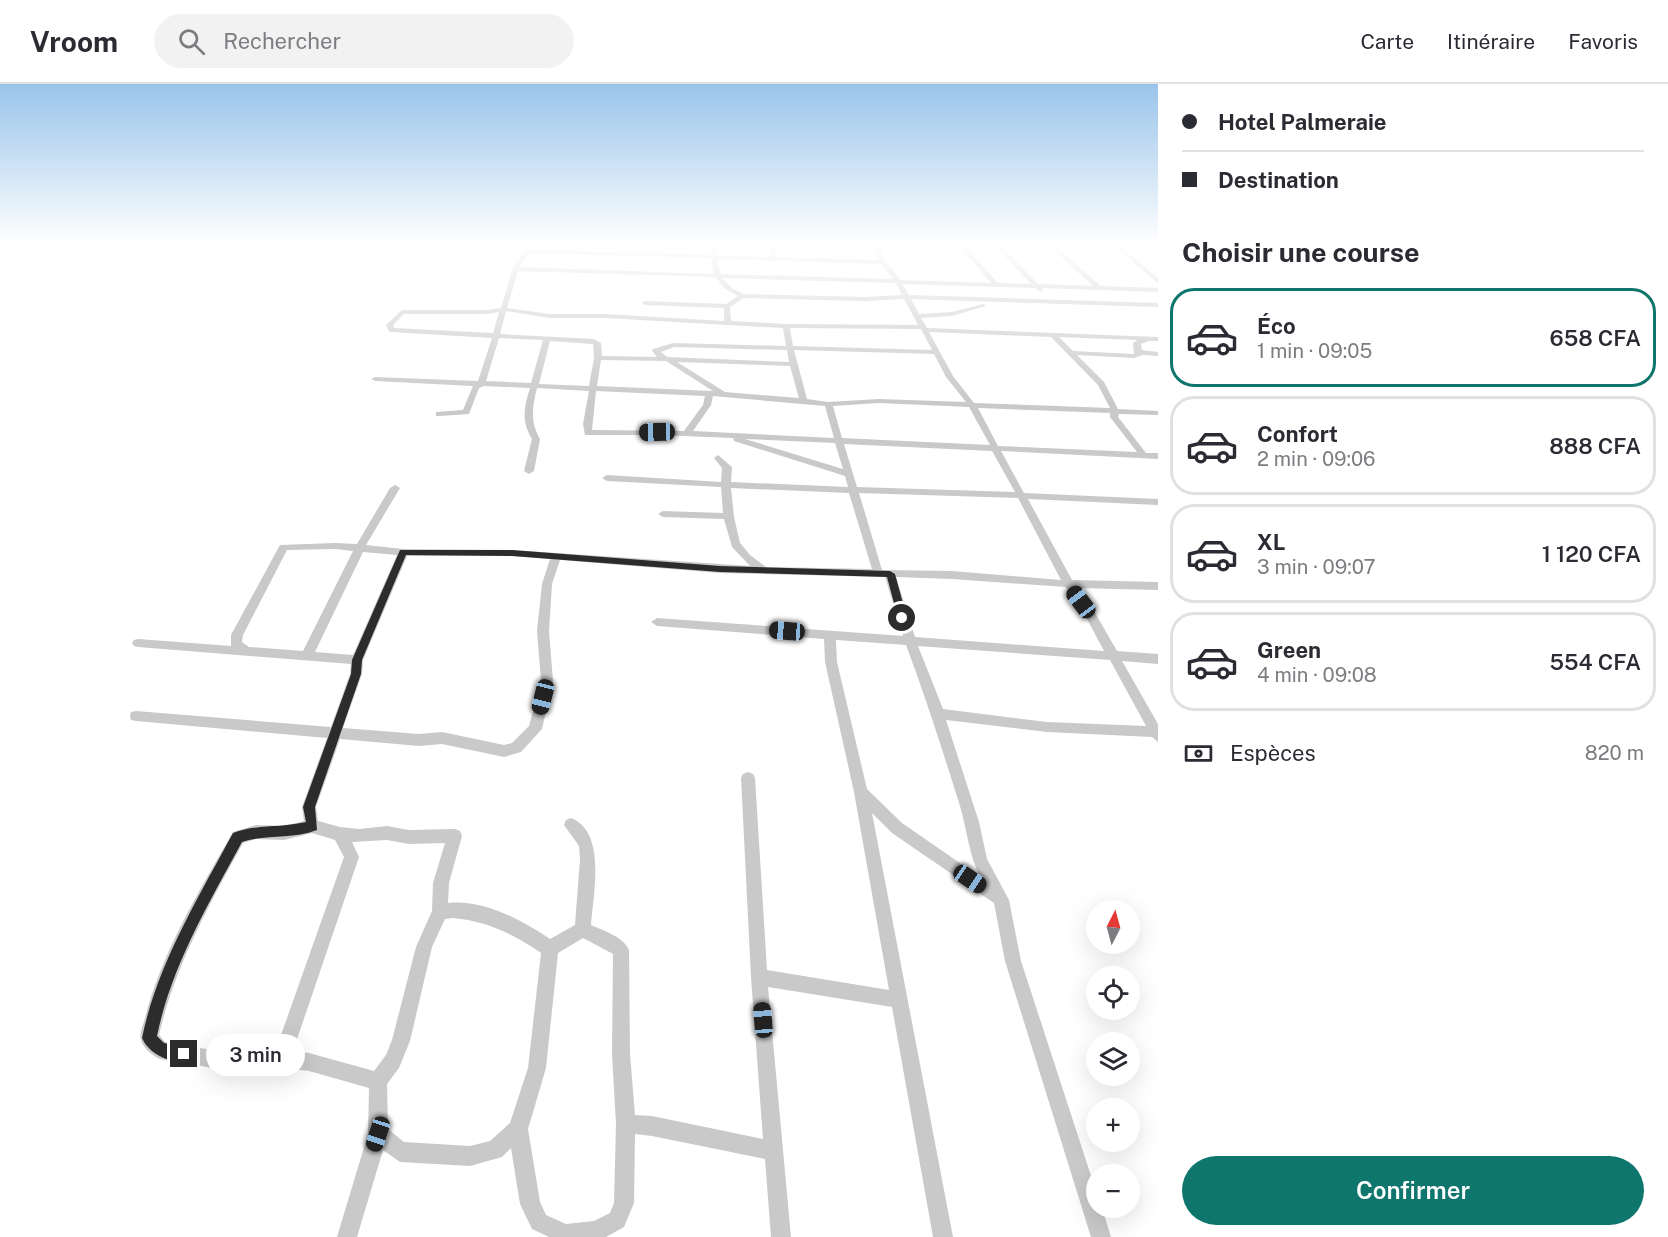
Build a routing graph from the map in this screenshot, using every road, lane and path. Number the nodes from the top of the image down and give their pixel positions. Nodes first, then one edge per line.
1 (508, 296) edge
2 (743, 296) joint
3 (1047, 296) edge
4 (906, 297) junction
5 (1009, 302) junction
6 (1041, 302) junction
7 (645, 303) dead end
8 (1158, 305) edge
9 (727, 306) junction
10 (504, 309) junction
11 (916, 316) junction
12 (728, 322) junction
13 (786, 326) junction
14 (923, 328) junction
15 (1053, 335) junction
16 (496, 337) junction
17 (547, 338) junction
18 (1148, 339) junction
19 (1158, 339) edge
20 (790, 348) junction
21 (936, 352) junction
22 (1138, 352) junction
23 (1072, 353) junction
24 (1158, 354) edge
25 (598, 358) junction
26 (665, 359) junction
27 (793, 364) junction
28 (375, 380) dead end
29 (481, 385) junction
30 (536, 386) junction
31 (593, 388) junction
32 (710, 393) junction
33 (723, 394) junction
34 (804, 401) junction
35 (828, 404) junction
36 (972, 405) junction
37 (1115, 411) junction
38 (1158, 413) edge
39 (439, 414) dead end
40 (687, 433) junction
41 (728, 435) junction
42 (838, 441) junction
43 (995, 448) junction
44 (1144, 456) junction
45 (1158, 456) edge
46 (718, 458) dead end
47 (528, 471) dead end
48 (848, 474) junction
49 (607, 478) dead end
50 (728, 485) junction
51 (395, 488) dead end
52 (852, 489) junction
53 (1021, 497) junction
54 (1158, 502) edge
55 (663, 514) dead end
56 (729, 516) junction
57 (359, 549) junction
58 (403, 552) junction
59 (556, 557) junction
60 (763, 570) junction
61 (884, 574) junction
62 (1067, 582) junction
63 (1158, 586) edge
64 (657, 622) dead end
65 (830, 635) junction
66 (912, 639) junction
67 (138, 643) dead end
68 (246, 651) junction
69 (309, 654) junction
70 (1114, 655) junction
71 (1158, 658) edge
72 (357, 660) junction
73 (938, 714) junction
74 (136, 716) dead end
75 (334, 733) junction
76 (1157, 734) edge
77 (748, 778) dead end
78 (861, 792) junction
79 (571, 825) dead end
80 (312, 826) junction
81 (340, 834) junction
82 (1001, 900) junction
83 (440, 912) junction
84 (583, 930) junction
85 (550, 950) junction
86 (759, 977) junction
87 (899, 1000) junction
88 (281, 1059) junction
89 (378, 1081) junction
90 (626, 1124) junction
91 (518, 1129) junction
92 (378, 1134) junction
93 (773, 1151) junction
94 (347, 1237) edge
95 (781, 1237) edge
96 (943, 1237) edge
97 (1101, 1237) edge

1 - 10 street
2 - 4 street
2 - 9 street
3 - 6 street
4 - 5 street
4 - 11 street
5 - 6 street
5 - 11 street
6 - 8 street
7 - 9 street
9 - 12 street
10 - 12 street
10 - 16 street
10 - 16 street
11 - 14 street
12 - 13 street
13 - 14 street
13 - 20 street
14 - 15 street
14 - 21 street
15 - 18 street
15 - 23 street
16 - 17 street
16 - 29 street
17 - 25 street
17 - 30 street
18 - 19 street
18 - 22 street
20 - 21 street
20 - 26 street
20 - 27 street
21 - 36 street
22 - 23 street
22 - 24 street
23 - 37 street
25 - 26 street
25 - 31 street
26 - 27 street
26 - 33 street
27 - 34 street
28 - 29 street
29 - 30 street
29 - 39 street
30 - 31 street
30 - 47 street
31 - 32 street
31 - 40 street
32 - 33 street
32 - 40 street
33 - 34 street
34 - 35 street
35 - 36 street
35 - 42 street
36 - 37 street
36 - 43 street
37 - 38 street
37 - 44 street
40 - 41 street
41 - 42 street
41 - 48 street
42 - 43 street
42 - 48 street
43 - 44 street
43 - 53 street
44 - 45 street
46 - 50 street
48 - 52 street
49 - 50 street
50 - 52 street
50 - 56 street
51 - 57 street
52 - 53 street
52 - 61 street
53 - 54 street
53 - 62 street
55 - 56 street
56 - 60 street
57 - 58 street
57 - 68 street
57 - 69 street
58 - 59 street
58 - 72 street
59 - 60 street
59 - 75 street
60 - 61 street
61 - 62 street
61 - 66 street
62 - 63 street
62 - 70 street
64 - 65 street
65 - 66 street
65 - 78 street
66 - 70 street
66 - 73 street
67 - 68 street
68 - 69 street
69 - 72 street
70 - 71 street
70 - 76 street
72 - 75 street
73 - 76 street
73 - 82 street
74 - 75 street
75 - 80 street
77 - 86 street
78 - 82 street
78 - 87 street
79 - 84 street
80 - 81 street
80 - 88 street
81 - 83 street
81 - 88 street
82 - 97 street
83 - 85 street
83 - 89 street
84 - 85 street
84 - 90 street
85 - 91 street
86 - 87 street
86 - 93 street
87 - 96 street
88 - 89 street
89 - 92 street
90 - 91 street
90 - 93 street
91 - 92 street
92 - 94 street
93 - 95 street

